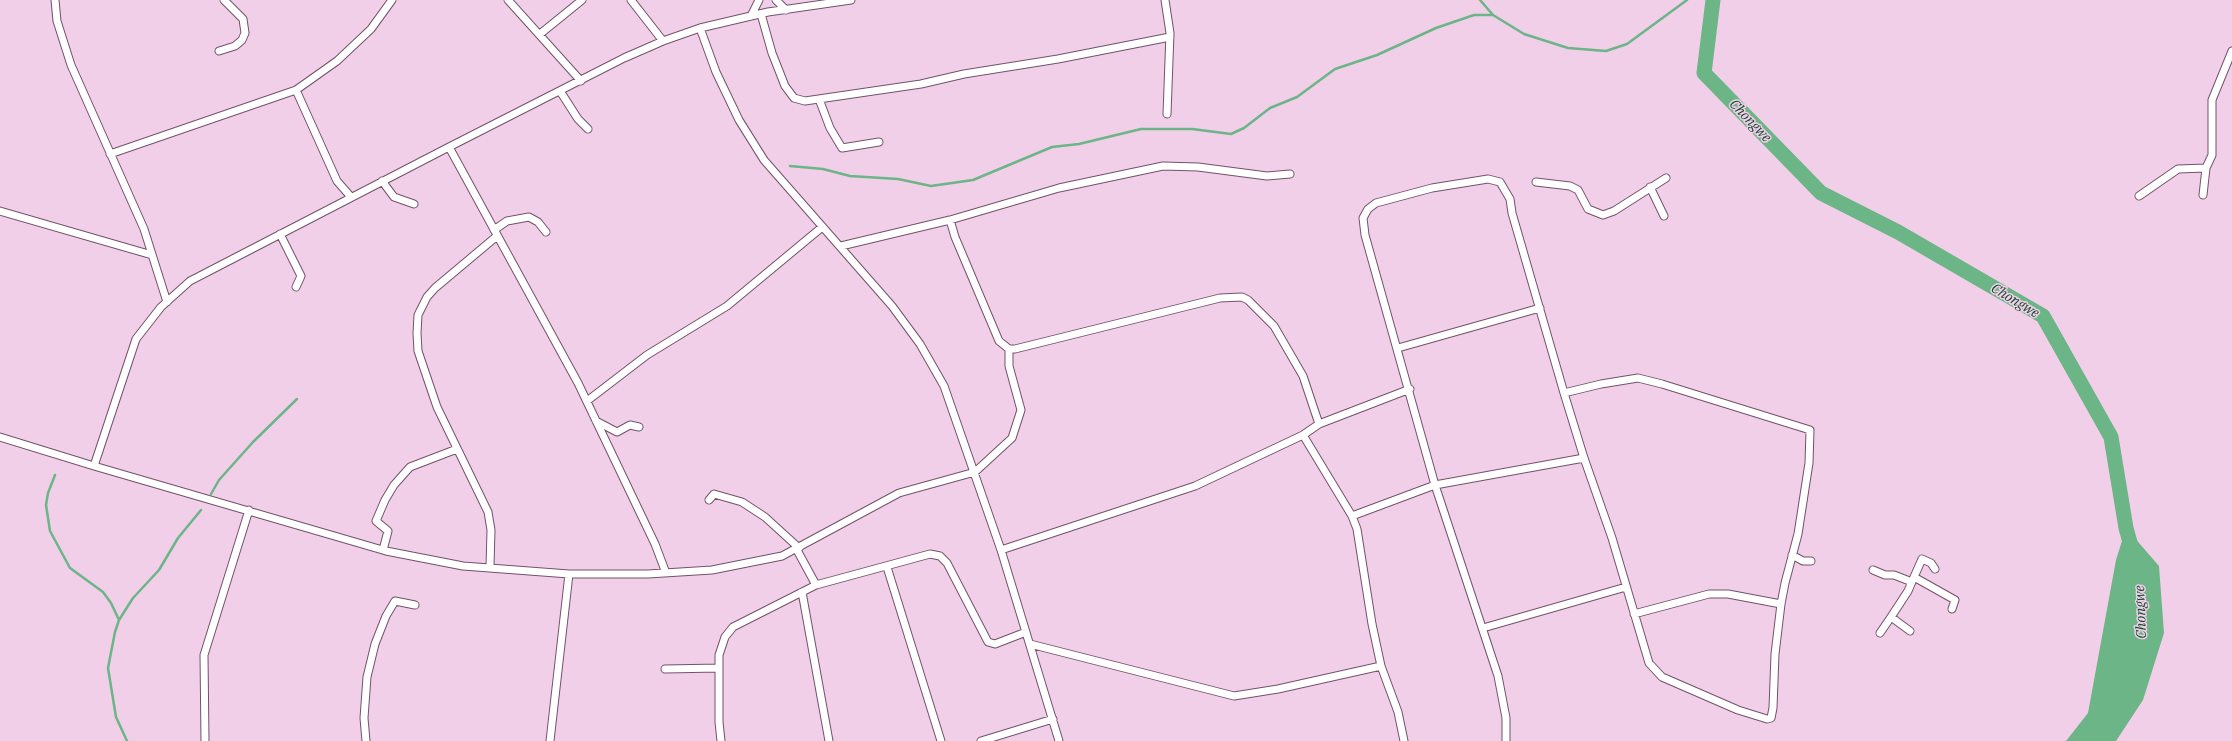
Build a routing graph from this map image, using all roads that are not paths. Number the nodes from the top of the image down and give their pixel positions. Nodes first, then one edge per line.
1 (55, 0) edge
2 (224, 0) edge
3 (392, 0) edge
4 (508, 0) edge
5 (582, 0) edge
6 (631, 0) edge
7 (759, 0) edge
8 (776, 0) edge
9 (850, 0) edge
10 (1165, 0) edge
11 (786, 10) junction
12 (761, 14) junction
13 (750, 16) junction
14 (700, 28) junction
15 (540, 34) junction
16 (1170, 37) junction
17 (663, 41) junction
18 (219, 51) dead end
19 (2232, 51) edge
20 (580, 81) junction
21 (296, 90) junction
22 (560, 91) junction
23 (819, 99) junction
24 (1167, 114) dead end
25 (588, 129) dead end
26 (879, 142) dead end
27 (449, 147) junction
28 (110, 154) junction
29 (2206, 168) junction
30 (1290, 174) dead end
31 (1666, 178) dead end
32 (382, 181) junction
33 (1536, 182) dead end
34 (1650, 187) junction
35 (2203, 195) dead end
36 (2140, 196) dead end
37 (351, 197) junction
38 (414, 204) dead end
39 (0, 211) edge
40 (1664, 216) dead end
41 (950, 220) junction
42 (821, 228) junction
43 (546, 232) dead end
44 (496, 233) junction
45 (280, 234) junction
46 (841, 246) junction
47 (152, 255) junction
48 (296, 287) dead end
49 (167, 302) junction
50 (1540, 308) junction
51 (1398, 348) junction
52 (1009, 349) junction
53 (1410, 389) junction
54 (1564, 393) junction
55 (587, 402) junction
56 (596, 420) junction
57 (1319, 424) junction
58 (639, 427) dead end
59 (1303, 435) junction
60 (0, 437) edge
61 (457, 449) junction
62 (1584, 458) junction
63 (94, 466) junction
64 (974, 472) junction
65 (1436, 485) junction
66 (710, 500) dead end
67 (249, 510) junction
68 (1352, 516) junction
69 (798, 549) junction
70 (383, 550) junction
71 (1001, 550) junction
72 (1792, 555) junction
73 (1811, 561) dead end
74 (490, 567) junction
75 (887, 567) junction
76 (1935, 569) dead end
77 (1873, 570) dead end
78 (666, 573) junction
79 (569, 574) junction
80 (1913, 580) junction
81 (816, 585) junction
82 (1626, 587) junction
83 (802, 592) junction
84 (415, 604) dead end
85 (1781, 604) junction
86 (1952, 609) dead end
87 (1634, 614) junction
88 (1891, 617) junction
89 (1483, 628) junction
90 (1910, 631) dead end
91 (1026, 632) junction
92 (1880, 633) dead end
93 (1030, 644) junction
94 (1381, 666) junction
95 (719, 668) junction
96 (665, 669) dead end
97 (1053, 719) junction
98 (205, 741) edge
99 (366, 741) edge
100 (550, 741) edge
101 (721, 741) edge
102 (829, 741) edge
103 (941, 741) edge
104 (981, 741) edge
105 (1059, 741) edge
106 (1404, 741) edge
107 (1506, 741) edge

1 - 28 street
2 - 18 street
3 - 21 street
4 - 15 street
5 - 15 street
6 - 17 street
7 - 13 street
8 - 11 street
9 - 11 street
10 - 16 street
11 - 12 street
12 - 13 street
12 - 23 street
13 - 14 street
14 - 17 street
14 - 42 street
15 - 20 street
16 - 23 street
16 - 24 street
17 - 20 street
19 - 29 street
20 - 22 street
21 - 28 street
21 - 37 street
22 - 25 street
22 - 27 street
23 - 26 street
27 - 32 street
27 - 44 street
28 - 47 street
29 - 35 street
29 - 36 street
30 - 41 street
31 - 34 street
32 - 37 street
32 - 38 street
33 - 34 street
34 - 40 street
37 - 45 street
39 - 47 street
41 - 46 street
41 - 52 street
42 - 46 street
42 - 55 street
43 - 44 street
44 - 55 street
44 - 61 street
45 - 48 street
45 - 49 street
46 - 64 street
47 - 49 street
49 - 63 street
50 - 51 street
50 - 51 street
50 - 54 street
51 - 53 street
52 - 57 street
52 - 64 street
53 - 57 street
53 - 65 street
54 - 62 street
54 - 72 street
55 - 56 street
56 - 58 street
56 - 78 street
57 - 59 street
59 - 68 street
59 - 71 street
60 - 63 street
61 - 70 street
61 - 74 street
62 - 65 street
62 - 82 street
63 - 67 street
64 - 69 street
64 - 71 street
65 - 68 street
65 - 89 street
66 - 69 street
67 - 70 street
67 - 98 street
68 - 94 street
69 - 78 street
69 - 81 street
70 - 74 street
71 - 91 street
72 - 73 street
72 - 85 street
74 - 79 street
75 - 81 street
75 - 91 street
75 - 103 street
76 - 80 street
77 - 80 street
78 - 79 street
79 - 100 street
80 - 86 street
80 - 88 street
81 - 83 street
82 - 87 street
82 - 89 street
83 - 95 street
83 - 102 street
84 - 99 street
85 - 87 street
85 - 87 street
88 - 90 street
88 - 92 street
89 - 107 street
91 - 93 street
93 - 94 street
93 - 97 street
94 - 106 street
95 - 96 street
95 - 101 street
97 - 104 street
97 - 105 street

